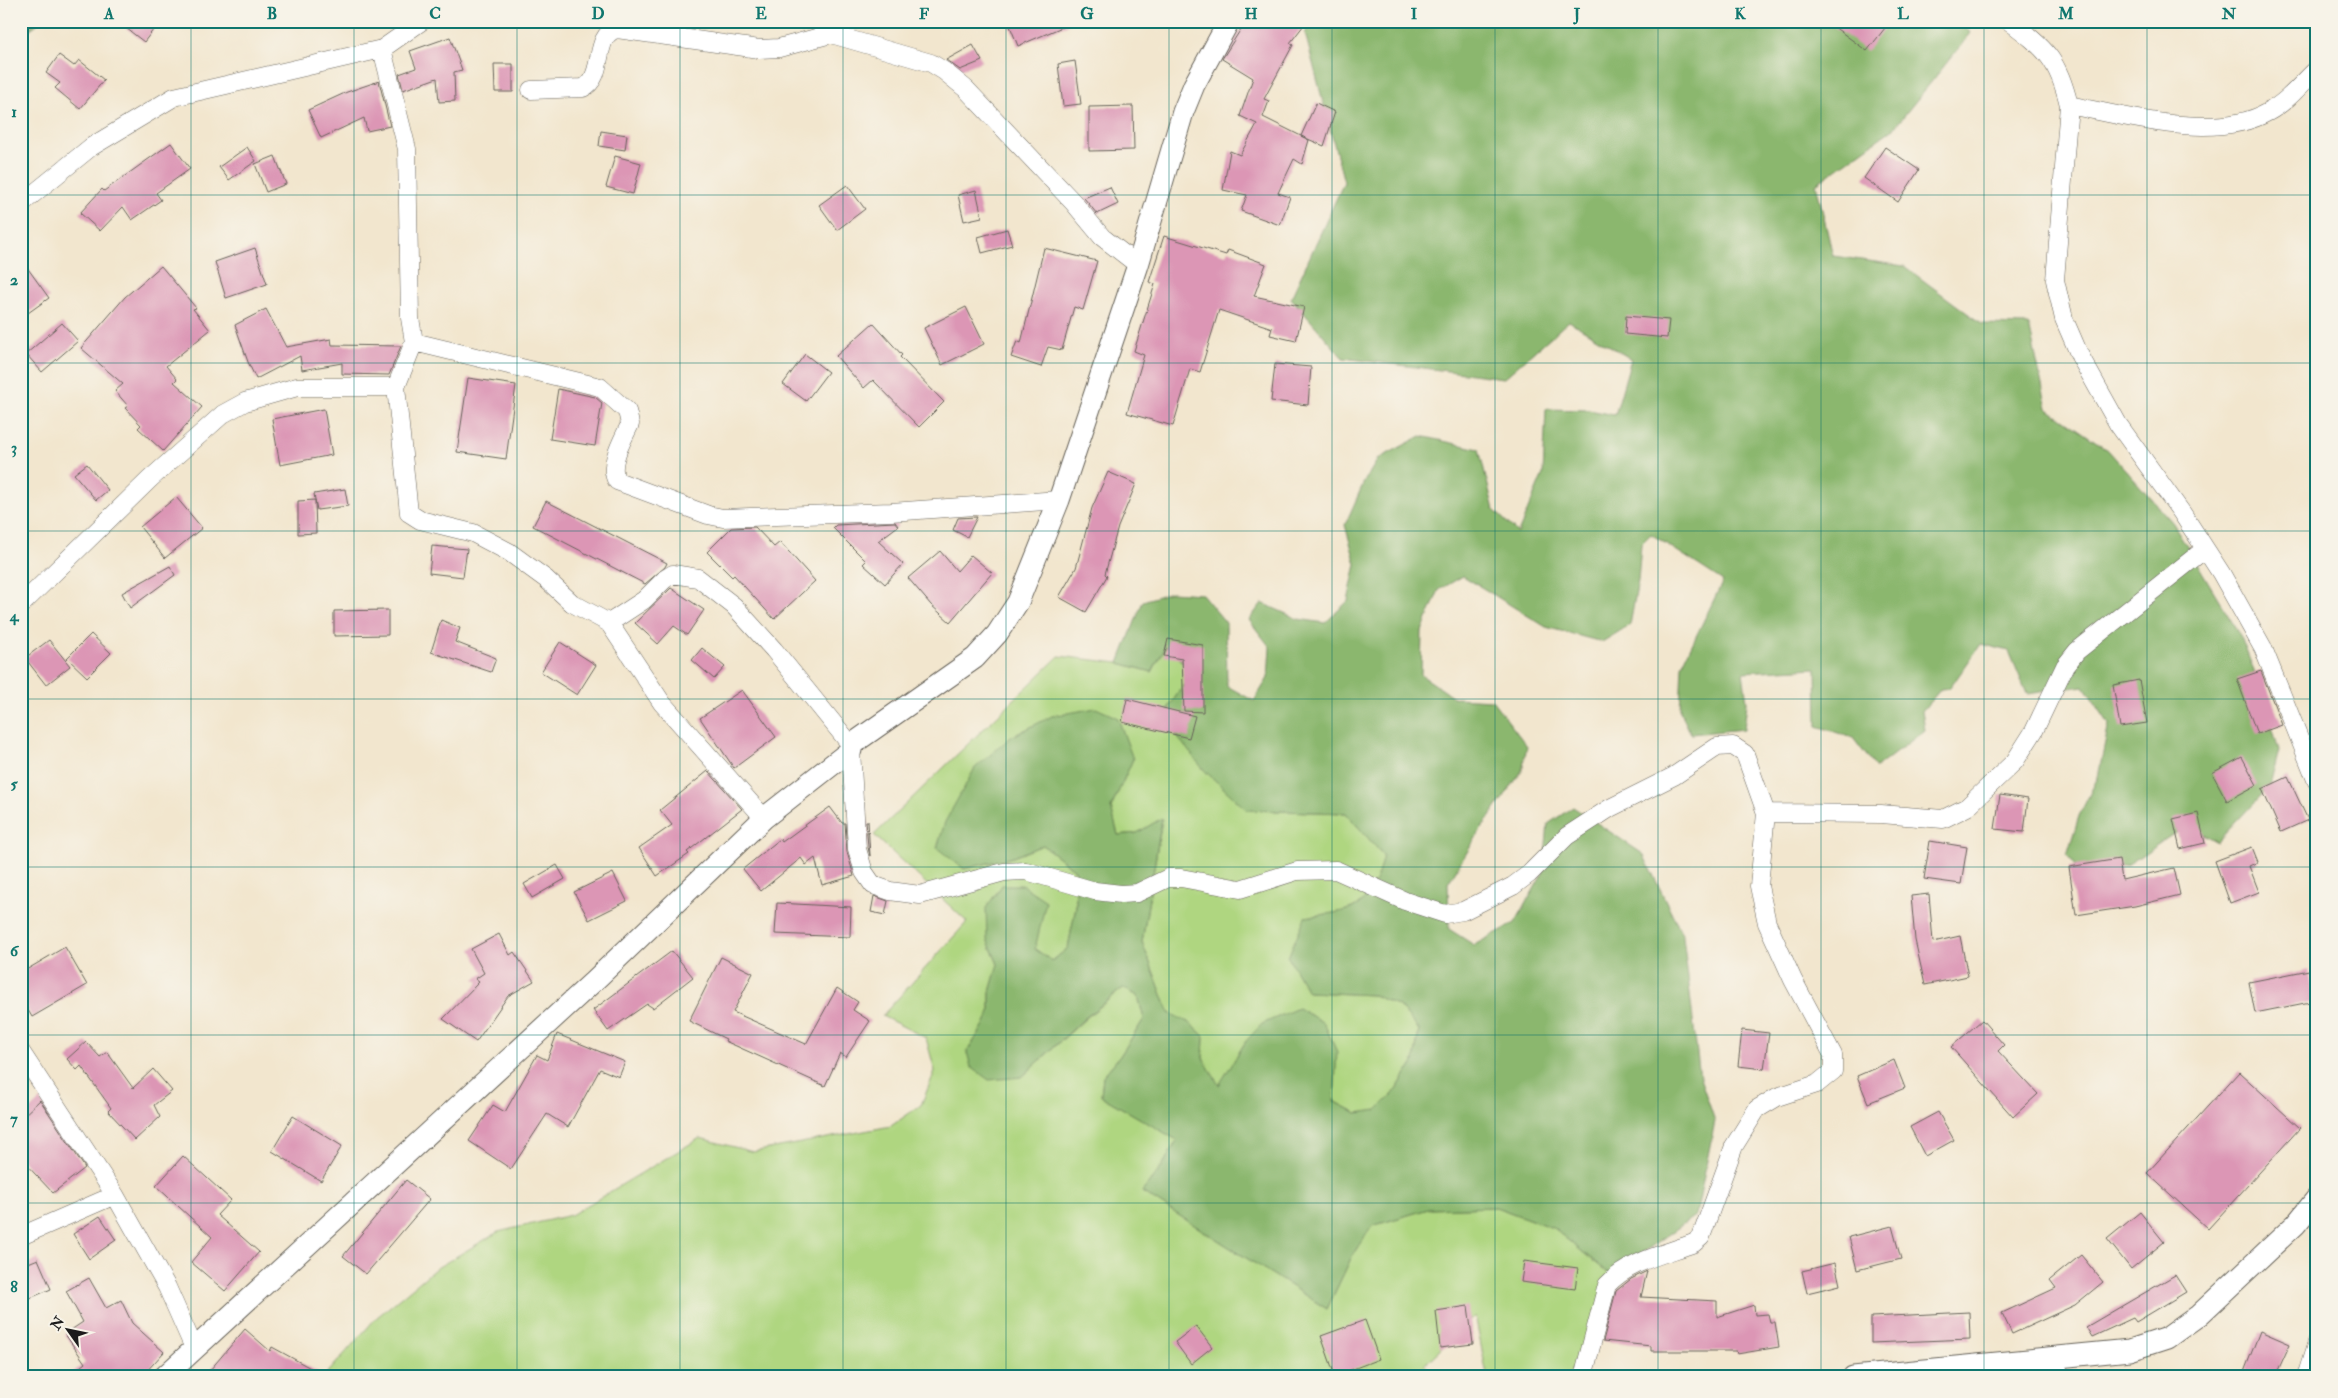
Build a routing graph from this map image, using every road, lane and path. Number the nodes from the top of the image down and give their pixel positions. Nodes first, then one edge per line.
1 (422, 21) edge
2 (1229, 21) edge
3 (2009, 21) edge
4 (382, 49) junction
5 (2317, 69) edge
6 (531, 90) dead end
7 (2069, 105) junction
8 (21, 204) edge
9 (1138, 265) junction
10 (414, 342) junction
11 (396, 387) junction
12 (1059, 500) junction
13 (2205, 549) junction
14 (21, 605) edge
15 (609, 623) junction
16 (851, 747) junction
17 (2317, 782) edge
18 (1766, 813) junction
19 (764, 818) junction
20 (21, 1052) edge
21 (115, 1195) junction
22 (2317, 1198) edge
23 (21, 1236) edge
24 (2317, 1342) edge
25 (194, 1348) junction
26 (2030, 1361) junction
27 (2056, 1368) edge
28 (164, 1377) edge
29 (1583, 1377) edge
30 (1853, 1377) edge
31 (2011, 1377) edge
32 (2306, 1377) edge

1 - 4 street
2 - 9 street
3 - 7 street
4 - 8 street
4 - 10 street
5 - 7 street
6 - 9 street
7 - 13 street
9 - 12 street
10 - 11 street
10 - 12 street
11 - 14 street
11 - 15 street
12 - 16 street
13 - 17 street
13 - 18 street
15 - 16 street
15 - 19 street
16 - 18 street
16 - 19 street
18 - 29 street
19 - 25 street
20 - 21 street
21 - 23 street
21 - 25 street
22 - 27 street
24 - 32 street
25 - 28 street
26 - 27 street
26 - 30 street
26 - 31 street

